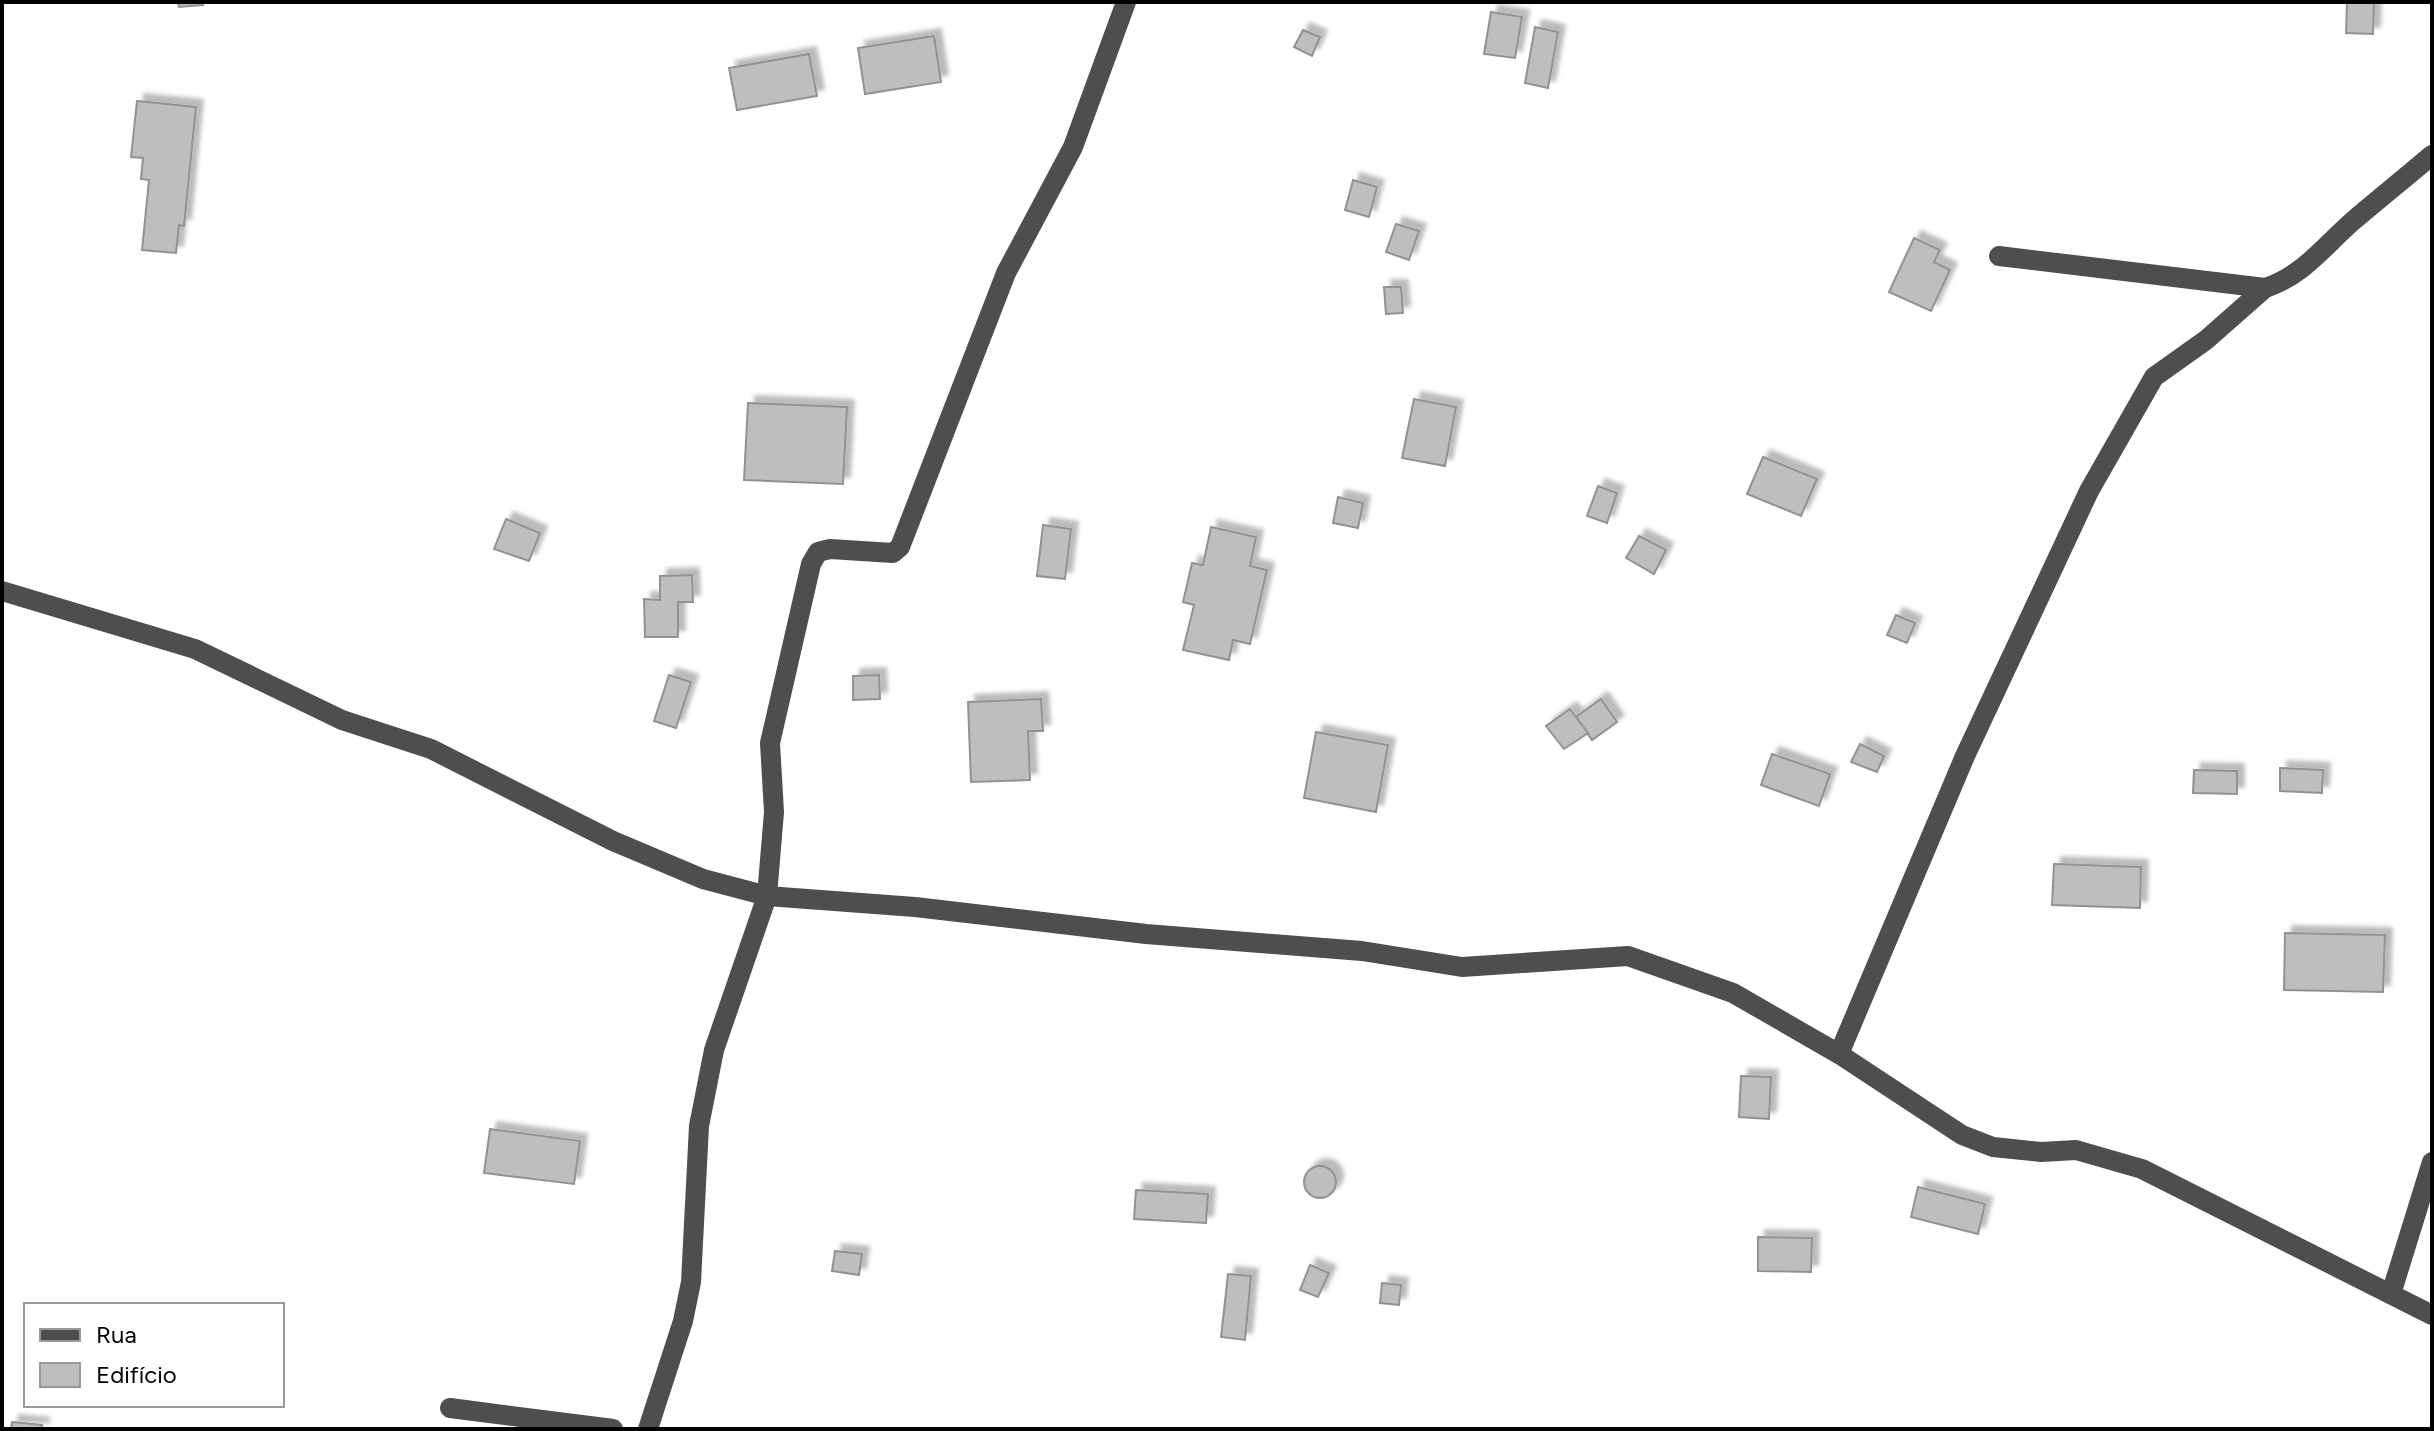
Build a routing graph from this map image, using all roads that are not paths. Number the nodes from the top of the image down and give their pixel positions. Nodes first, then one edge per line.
1 (1126, 2) edge
2 (2432, 155) edge
3 (1999, 256) dead end
4 (2265, 288) junction
5 (2, 591) edge
6 (767, 896) junction
7 (1839, 1054) junction
8 (2432, 1162) edge
9 (2391, 1294) junction
10 (2432, 1315) edge
11 (450, 1408) dead end
12 (613, 1429) edge
13 (648, 1429) edge

1 - 6 street
2 - 4 street
3 - 4 street
4 - 7 street
5 - 6 street
6 - 7 street
6 - 13 street
7 - 9 street
8 - 9 street
9 - 10 street
11 - 12 street

